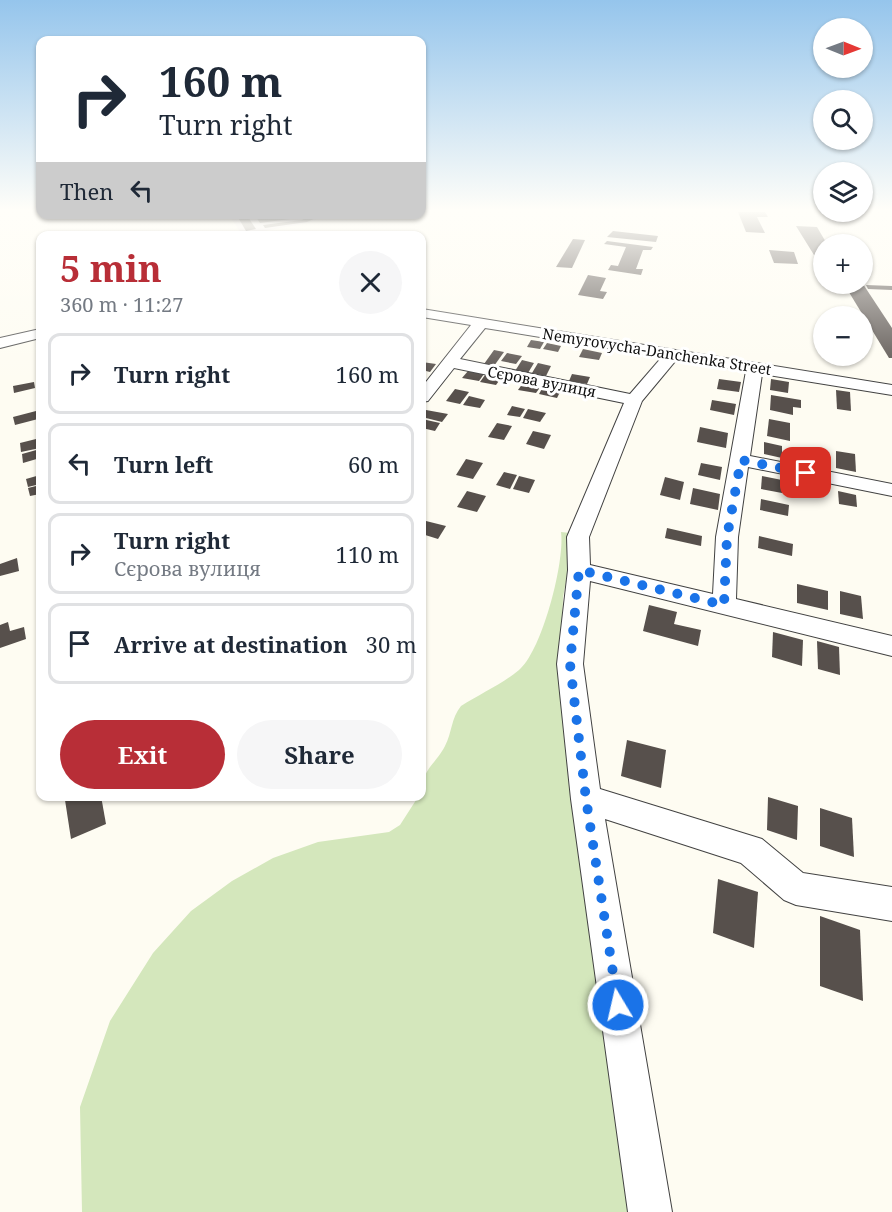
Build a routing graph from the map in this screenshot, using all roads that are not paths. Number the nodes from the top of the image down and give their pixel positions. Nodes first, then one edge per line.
1 (426, 314) edge
2 (481, 323) junction
3 (36, 335) edge
4 (0, 343) edge
5 (673, 354) junction
6 (450, 362) junction
7 (755, 368) junction
8 (892, 390) edge
9 (426, 392) edge
10 (634, 400) junction
11 (741, 460) junction
12 (892, 490) edge
13 (579, 570) junction
14 (724, 605) junction
15 (892, 646) edge
16 (586, 799) junction
17 (892, 904) edge
18 (650, 1212) edge

1 - 2 street, Nemyrovycha-Danchenka Street
2 - 5 street, Nemyrovycha-Danchenka Street
2 - 6 street
3 - 4 street
5 - 7 street, Nemyrovycha-Danchenka Street
5 - 10 street
6 - 9 street
6 - 10 street, Сєрова вулиця
7 - 8 street, Nemyrovycha-Danchenka Street
7 - 11 street
10 - 13 street
11 - 12 street
11 - 14 street
13 - 14 street
13 - 16 street
14 - 15 street
16 - 17 street
16 - 18 street

